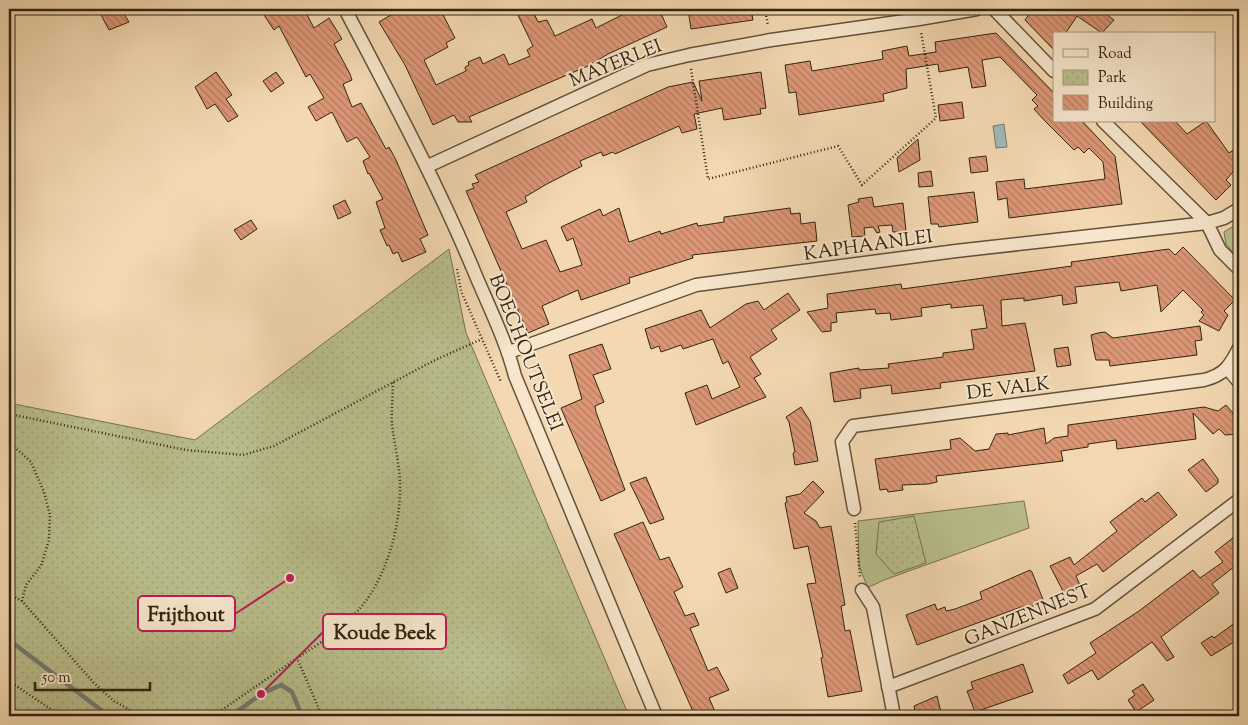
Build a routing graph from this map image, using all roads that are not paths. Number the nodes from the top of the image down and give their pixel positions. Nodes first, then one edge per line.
1 (345, 9) edge
2 (977, 9) edge
3 (994, 9) edge
4 (1053, 70) edge
5 (1104, 122) edge
6 (428, 166) junction
7 (1239, 209) edge
8 (1207, 223) junction
9 (1239, 269) edge
10 (1239, 348) edge
11 (509, 352) junction
12 (1228, 369) junction
13 (1239, 382) edge
14 (1239, 500) edge
15 (854, 509) road end
16 (862, 590) road end
17 (888, 687) junction
18 (656, 716) edge
19 (894, 716) edge

1 - 6 street, BOECHOUTSELEI
2 - 6 street, MAYERLEI
3 - 4 street
5 - 8 street
6 - 11 street, BOECHOUTSELEI
7 - 8 street, KAPHAANLEI
8 - 9 street
8 - 11 street, KAPHAANLEI
10 - 12 street
11 - 18 street, BOECHOUTSELEI
12 - 13 street
12 - 15 street, DE VALK
14 - 17 street, GANZENNEST
16 - 17 street
17 - 19 street

